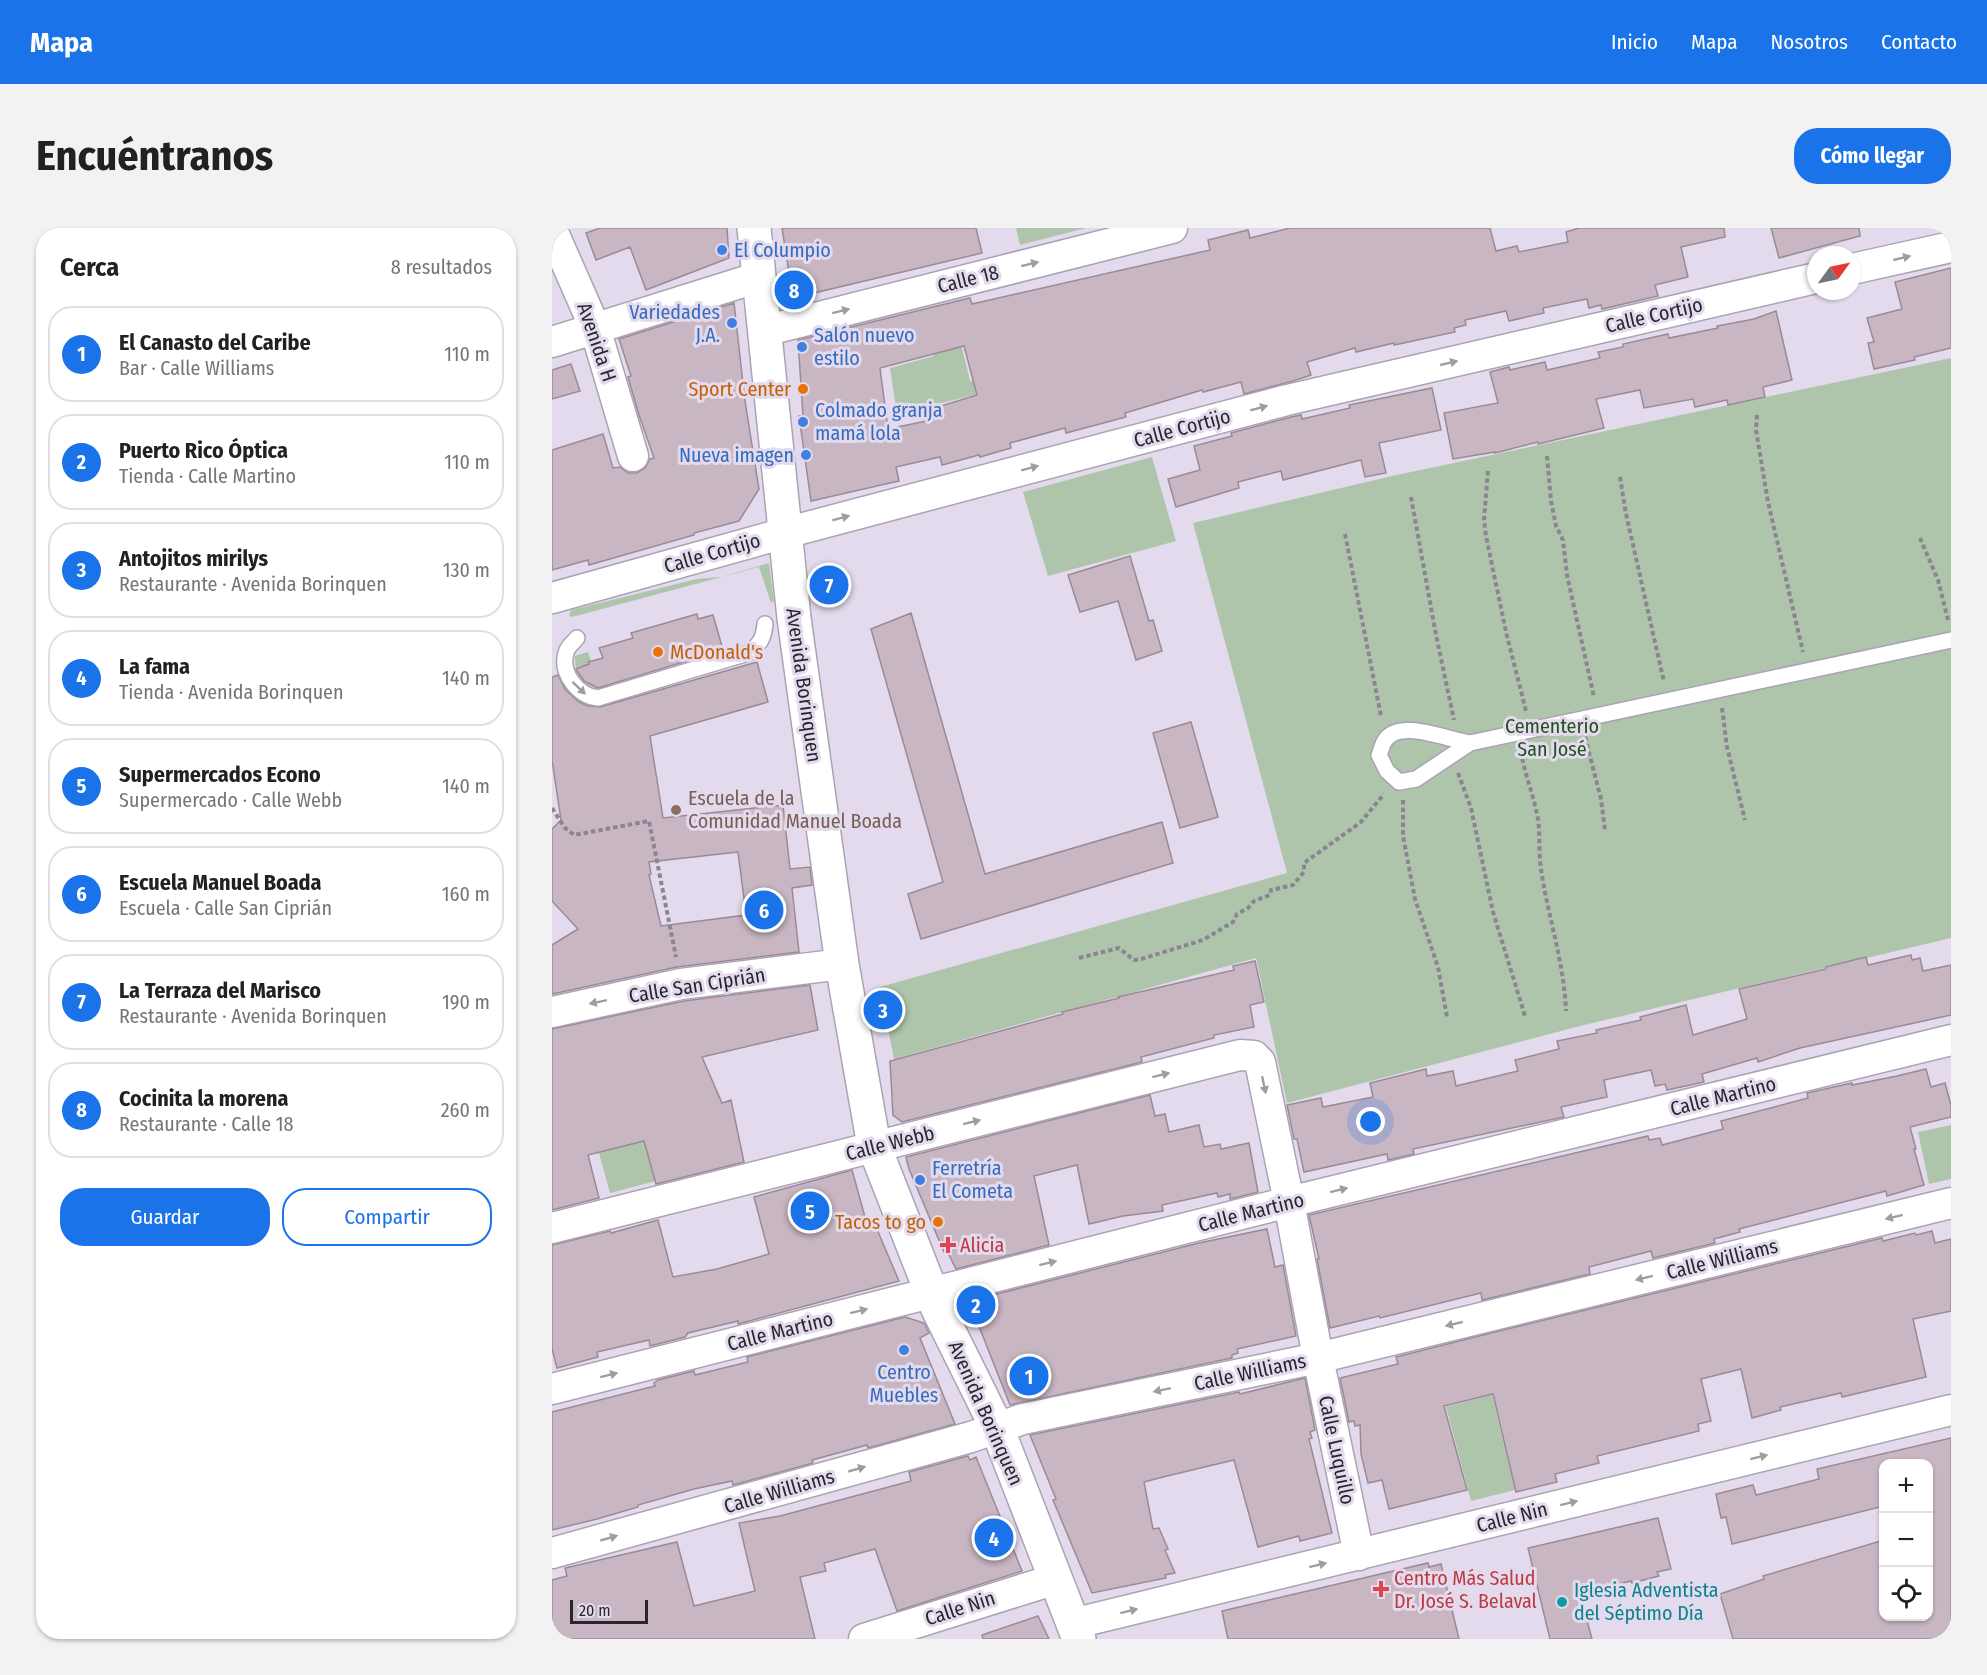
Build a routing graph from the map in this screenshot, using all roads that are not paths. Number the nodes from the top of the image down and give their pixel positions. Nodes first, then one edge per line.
1 (754, 228) edge
2 (1172, 228) edge
3 (552, 230) edge
4 (1951, 247) edge
5 (1861, 267) edge
6 (759, 277) junction
7 (1807, 280) edge
8 (595, 328) junction
9 (764, 331) junction
10 (552, 342) edge
11 (633, 456) dead end
12 (785, 533) junction
13 (552, 598) edge
14 (765, 624) dead end
15 (1950, 632) edge
16 (577, 638) dead end
17 (1464, 742) junction
18 (842, 964) junction
19 (552, 1012) edge
20 (1951, 1040) edge
21 (1228, 1058) joint
22 (874, 1146) junction
23 (1289, 1202) junction
24 (1951, 1203) edge
25 (552, 1228) edge
26 (931, 1292) junction
27 (1318, 1358) junction
28 (552, 1389) edge
29 (1951, 1410) edge
30 (997, 1428) junction
31 (552, 1553) edge
32 (1359, 1555) junction
33 (1056, 1579) junction
34 (1075, 1632) edge
35 (864, 1639) edge

1 - 6 street, Avenida Borinquen
9 -> 2 street, Calle 18
3 - 8 street, Avenida H
5 -> 4 street
6 - 8 street
6 - 9 street, Avenida Borinquen
12 -> 7 street, Calle Cortijo
8 - 10 street
8 - 11 street, Avenida H
9 - 12 street, Avenida Borinquen
12 - 13 street, Calle Cortijo
12 - 18 street, Avenida Borinquen
16 -> 14 lane
15 - 17 lane
17 - 17 lane
18 -> 19 street, Calle San Ciprián
18 - 22 street, Avenida Borinquen
23 -> 20 street, Calle Martino
22 -> 21 street, Calle Webb
21 -> 23 street, Calle Luquillo
22 - 25 street, Calle Webb
22 - 26 street, Avenida Borinquen
26 -> 23 street, Calle Martino
23 - 27 street, Calle Luquillo
24 -> 27 street, Calle Williams
28 -> 26 street, Calle Martino
26 - 30 street, Avenida Borinquen
27 -> 30 street, Calle Williams
27 - 32 street, Calle Luquillo
32 -> 29 street, Calle Nin
31 -> 30 street, Calle Williams
30 - 33 street, Avenida Borinquen
34 -> 32 street, Calle Nin
33 - 34 street, Avenida Borinquen
33 - 35 street, Calle Nin

